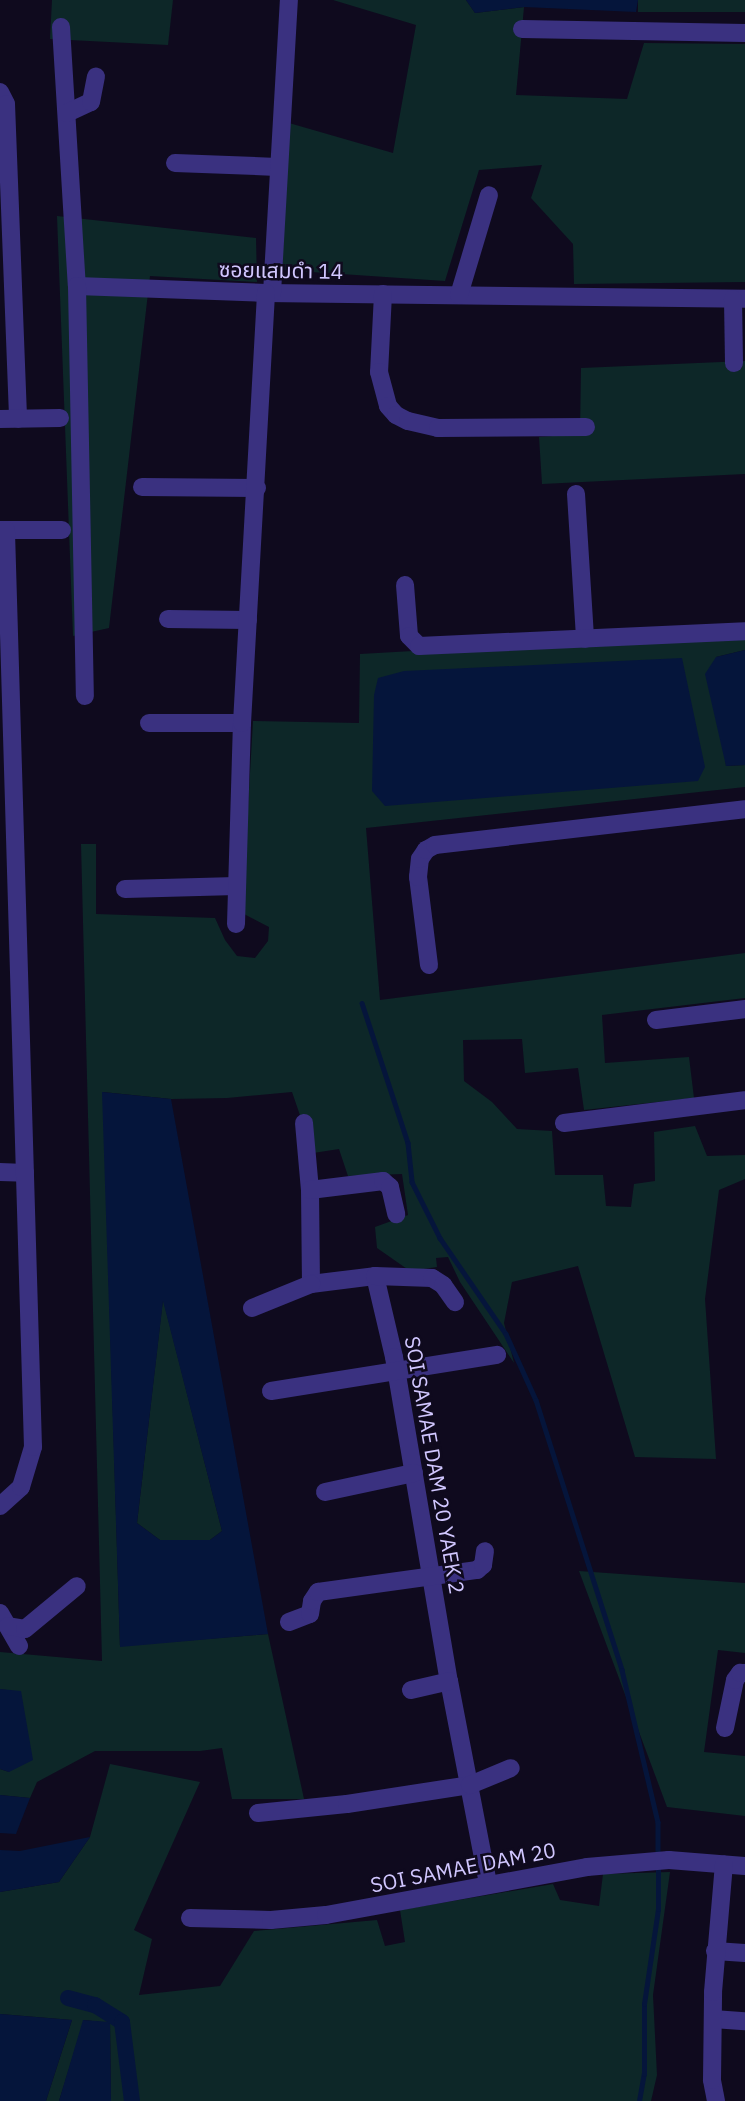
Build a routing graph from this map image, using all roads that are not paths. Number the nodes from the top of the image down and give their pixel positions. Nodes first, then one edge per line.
1 (289, 0) edge
2 (61, 26) dead end
3 (522, 29) dead end
4 (745, 33) edge
5 (96, 76) dead end
6 (0, 92) edge
7 (67, 113) junction
8 (175, 163) dead end
9 (277, 167) junction
10 (4, 183) edge
11 (489, 195) dead end
12 (77, 286) junction
13 (7, 293) edge
14 (269, 293) junction
15 (383, 294) junction
16 (459, 295) junction
17 (739, 299) edge
18 (734, 363) dead end
19 (60, 418) dead end
20 (9, 419) edge
21 (586, 427) dead end
22 (142, 488) dead end
23 (257, 488) junction
24 (576, 494) dead end
25 (3, 530) edge
26 (62, 530) dead end
27 (405, 585) dead end
28 (168, 619) dead end
29 (248, 620) junction
30 (745, 631) edge
31 (585, 639) junction
32 (4, 646) edge
33 (85, 696) dead end
34 (149, 723) dead end
35 (242, 723) junction
36 (8, 780) edge
37 (745, 809) edge
38 (236, 886) junction
39 (125, 889) dead end
40 (236, 924) dead end
41 (429, 965) dead end
42 (745, 1010) edge
43 (656, 1020) dead end
44 (745, 1100) edge
45 (304, 1123) dead end
46 (564, 1124) dead end
47 (0, 1172) edge
48 (25, 1173) junction
49 (310, 1190) junction
50 (396, 1213) dead end
51 (375, 1276) junction
52 (311, 1284) junction
53 (455, 1302) dead end
54 (252, 1308) dead end
55 (497, 1355) dead end
56 (396, 1372) junction
57 (271, 1391) dead end
58 (414, 1473) junction
59 (325, 1492) dead end
60 (0, 1506) edge
61 (485, 1551) dead end
62 (432, 1575) junction
63 (78, 1586) dead end
64 (4, 1619) edge
65 (289, 1622) dead end
66 (19, 1646) dead end
67 (745, 1673) edge
68 (449, 1681) junction
69 (411, 1690) dead end
70 (725, 1728) dead end
71 (511, 1768) dead end
72 (470, 1785) junction
73 (258, 1813) dead end
74 (724, 1864) junction
75 (745, 1866) edge
76 (488, 1884) junction
77 (190, 1918) dead end
78 (715, 1951) junction
79 (745, 1953) edge
80 (713, 2019) junction
81 (745, 2021) edge
82 (716, 2101) edge

1 - 9 street
2 - 7 street
3 - 4 street
5 - 7 street
6 - 10 street
7 - 12 street
8 - 9 street
9 - 14 street
10 - 13 street
11 - 16 street
12 - 14 street, ซอยแสมดำ 14
12 - 33 street
13 - 20 street
14 - 15 street, ซอยแสมดำ 14
14 - 23 street
15 - 16 street, ซอยแสมดำ 14
15 - 21 street
16 - 17 street, ซอยแสมดำ 14
17 - 18 street
19 - 20 street
22 - 23 street
23 - 29 street
24 - 31 street
25 - 26 street
25 - 32 street
27 - 31 street
28 - 29 street
29 - 35 street
30 - 31 street
32 - 36 street
34 - 35 street
35 - 38 street
36 - 48 street
37 - 41 street
38 - 39 street
38 - 40 street
42 - 43 street
44 - 46 street
45 - 49 street
47 - 48 street
48 - 60 street
49 - 50 street
49 - 52 street
51 - 52 street
51 - 53 street
51 - 56 street, SOI SAMAE DAM 20 YAEK 2
52 - 54 street
55 - 56 street
56 - 57 street
56 - 58 street, SOI SAMAE DAM 20 YAEK 2
58 - 59 street
58 - 62 street, SOI SAMAE DAM 20 YAEK 2
61 - 62 street
62 - 65 street
62 - 68 street, SOI SAMAE DAM 20 YAEK 2
63 - 64 street
64 - 66 street
67 - 70 street
68 - 69 street
68 - 72 street, SOI SAMAE DAM 20 YAEK 2
71 - 72 street
72 - 73 street
72 - 76 street, SOI SAMAE DAM 20 YAEK 2
74 - 75 street, SOI SAMAE DAM 20
74 - 76 street, SOI SAMAE DAM 20
74 - 78 street
76 - 77 street, SOI SAMAE DAM 20
78 - 79 street
78 - 80 street
80 - 81 street
80 - 82 street

